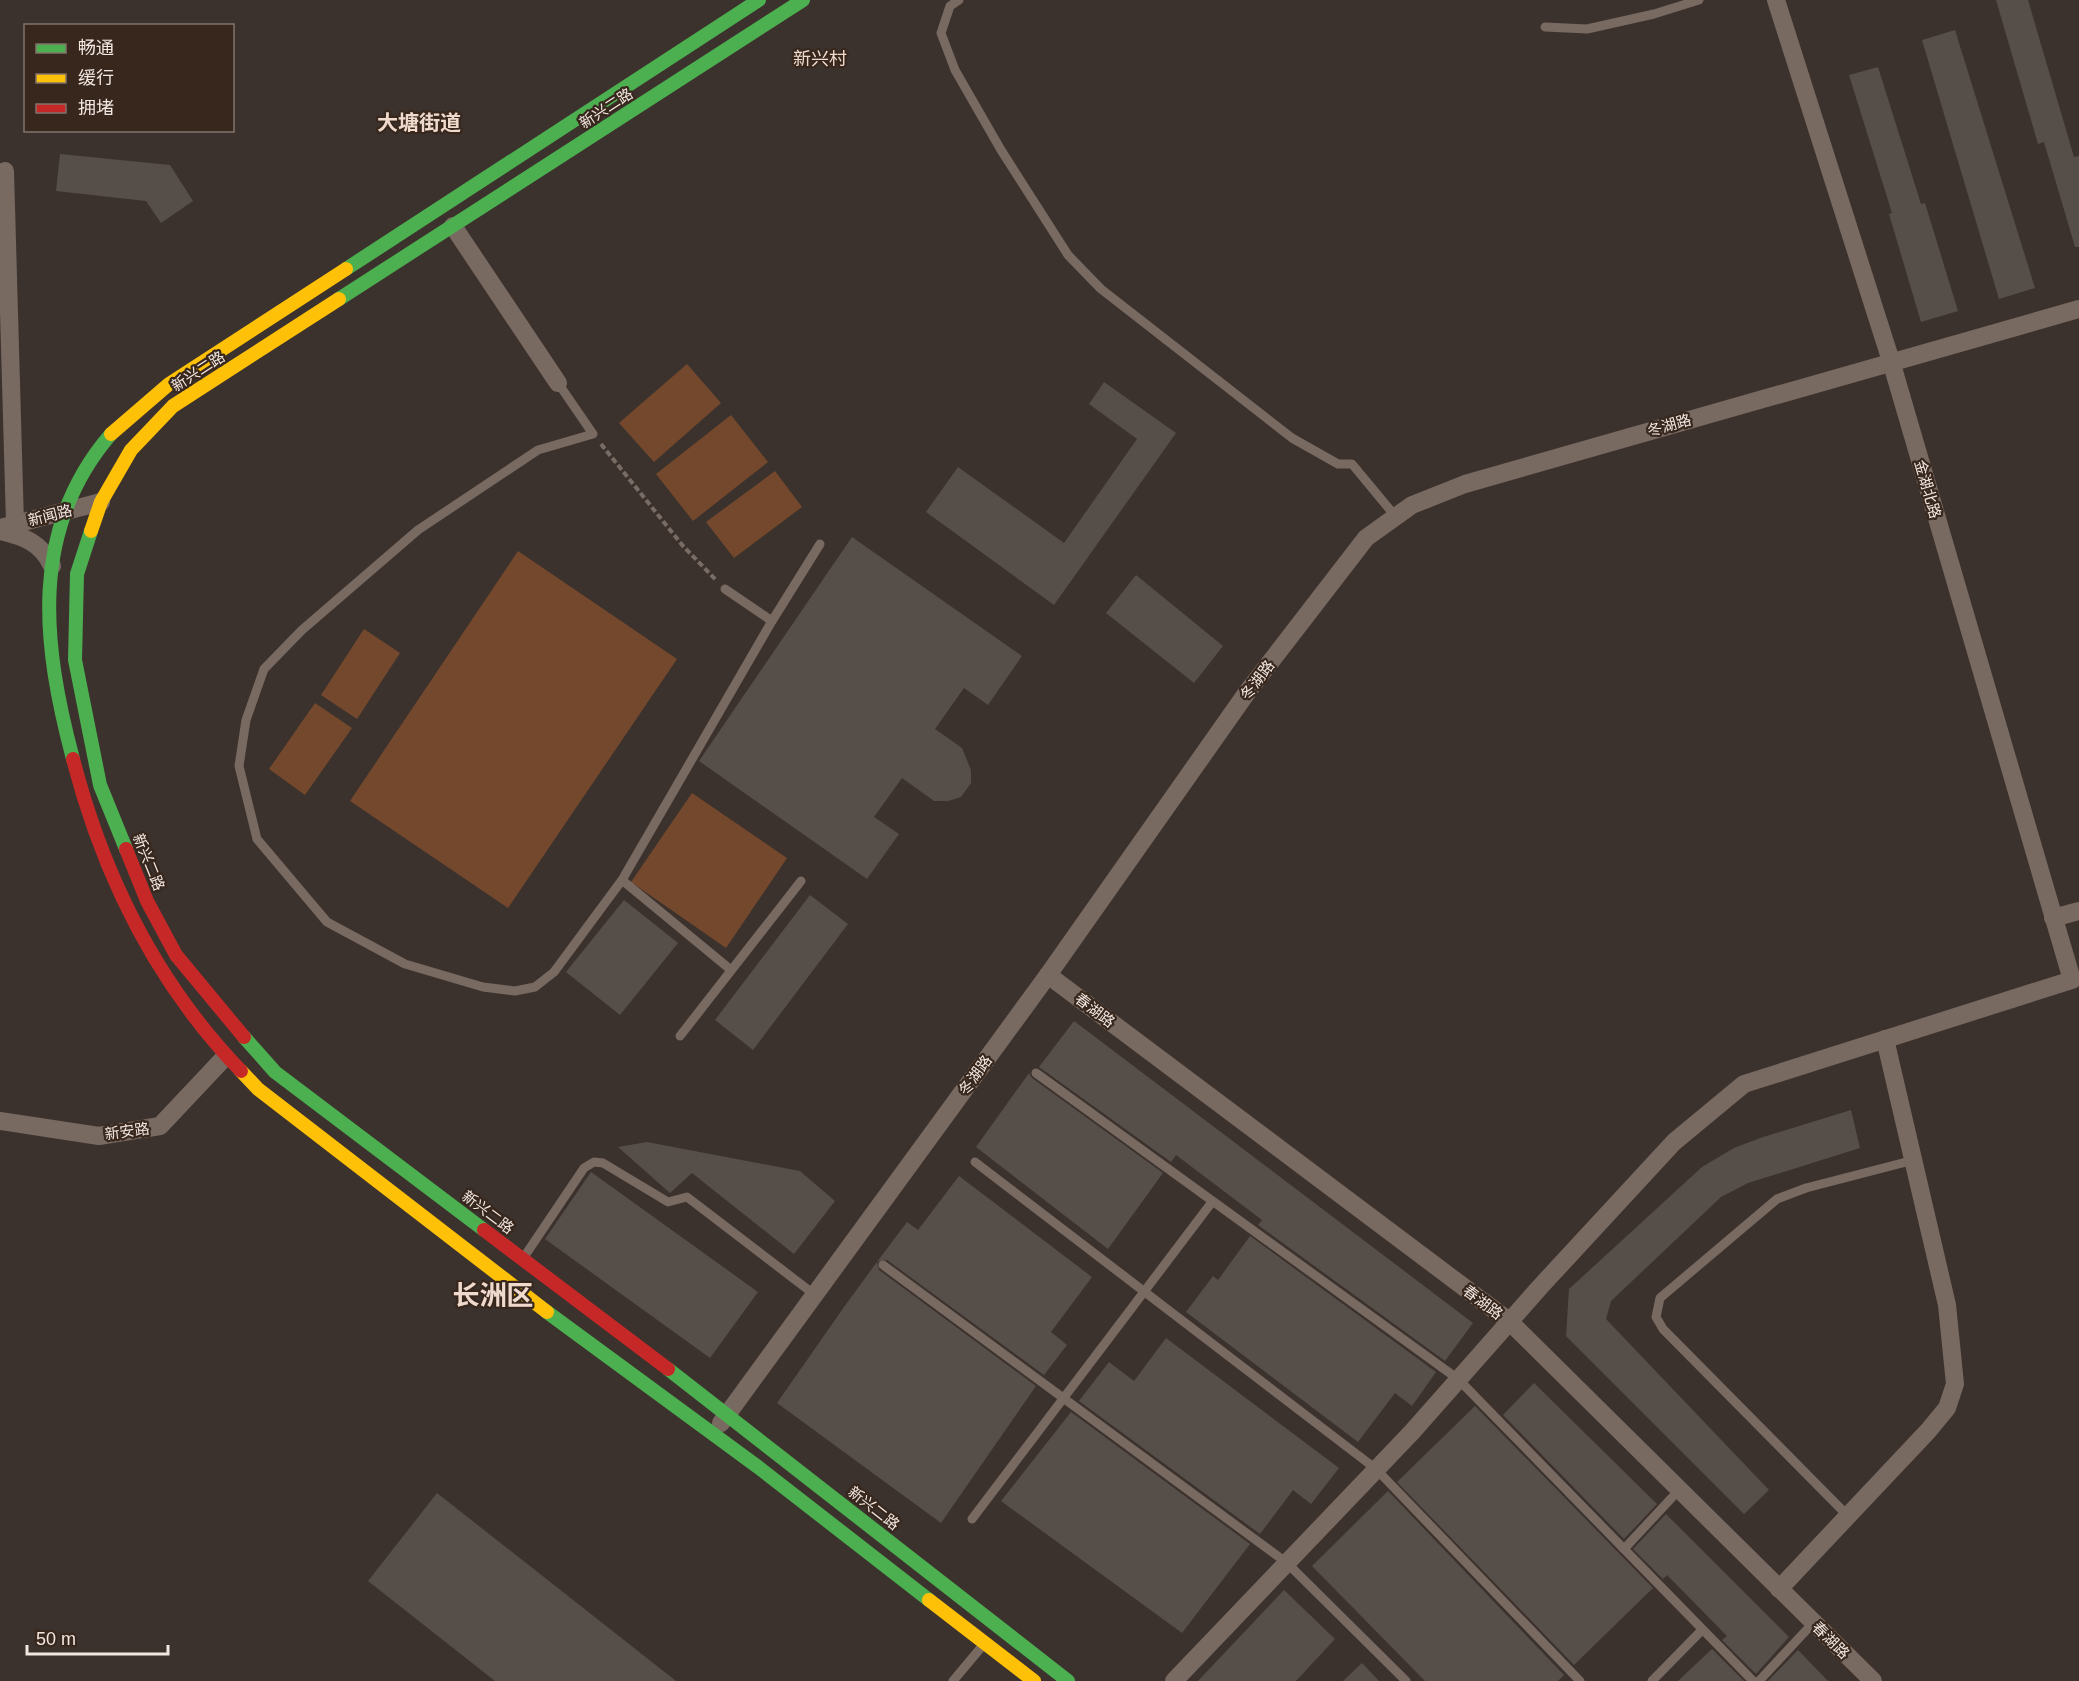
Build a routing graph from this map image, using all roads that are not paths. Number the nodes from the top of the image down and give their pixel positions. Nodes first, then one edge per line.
1 (759, 0) edge
2 (803, 0) edge
3 (959, 0) edge
4 (1699, 0) edge
5 (1776, 0) edge
6 (1545, 27) dead end
7 (5, 171) dead end
8 (453, 226) junction
9 (2079, 309) edge
10 (1891, 361) junction
11 (558, 383) joint
12 (101, 502) junction
13 (65, 511) junction
14 (1396, 517) junction
15 (5, 528) edge
16 (820, 544) dead end
17 (52, 566) junction
18 (725, 589) road end
19 (772, 621) junction
20 (622, 880) junction
21 (801, 881) dead end
22 (2079, 911) edge
23 (2053, 918) junction
24 (731, 970) junction
25 (1048, 975) junction
26 (680, 1036) dead end
27 (1885, 1039) junction
28 (225, 1057) junction
29 (1036, 1073) dead end
30 (0, 1121) edge
31 (1914, 1160) junction
32 (975, 1162) dead end
33 (1212, 1202) junction
34 (522, 1259) junction
35 (883, 1265) dead end
36 (1144, 1292) junction
37 (815, 1294) junction
38 (1509, 1321) junction
39 (1458, 1379) junction
40 (1064, 1398) junction
41 (728, 1414) junction
42 (712, 1434) junction
43 (1376, 1469) junction
44 (1679, 1490) junction
45 (1848, 1516) junction
46 (972, 1519) dead end
47 (1623, 1549) junction
48 (1287, 1563) junction
49 (1779, 1589) junction
50 (1814, 1623) junction
51 (1702, 1630) junction
52 (986, 1642) junction
53 (953, 1681) edge
54 (1034, 1681) edge
55 (1068, 1681) edge
56 (1174, 1681) edge
57 (1406, 1681) edge
58 (1580, 1681) edge
59 (1652, 1681) edge
60 (1753, 1681) edge
61 (1759, 1681) edge
62 (1872, 1681) edge

1 - 13 main road, 新兴二路
2 - 8 main road, 新兴二路
3 - 14 lane
4 - 6 lane
5 - 10 street, 金湖北路
7 - 15 street
8 - 11 street
8 - 12 main road, 新兴二路
9 - 10 street, 冬湖路
10 - 14 street, 冬湖路
10 - 23 street, 金湖北路
11 - 20 lane
12 - 13 street, 新闻路
12 - 34 main road, 新兴二路
13 - 15 street, 新闻路
13 - 17 main road, 新兴二路
14 - 25 street, 冬湖路
15 - 17 street
16 - 19 lane
17 - 28 main road, 新兴二路
18 - 19 lane
19 - 20 lane
20 - 24 lane
21 - 24 lane
22 - 23 street
23 - 27 street, 金湖北路
24 - 26 lane
25 - 37 street, 冬湖路
25 - 38 street, 春湖路
27 - 31 street
27 - 38 street
28 - 30 street, 新安路
28 - 42 main road, 新兴二路
29 - 33 lane
31 - 45 street
31 - 45 lane
32 - 36 lane
33 - 36 lane
33 - 39 lane
34 - 37 lane
34 - 41 main road, 新兴二路
35 - 40 lane
36 - 40 lane
36 - 43 lane
37 - 41 street, 冬湖路
38 - 39 street
38 - 44 street, 春湖路
39 - 43 street
39 - 47 lane
40 - 46 lane
40 - 48 lane
41 - 42 street, 冬湖路
41 - 55 main road, 新兴二路
42 - 52 main road, 新兴二路
43 - 48 street
43 - 58 lane
44 - 47 lane
44 - 49 street, 春湖路
45 - 49 street
47 - 51 lane
48 - 56 street
48 - 57 lane
49 - 50 street, 春湖路
50 - 61 lane
50 - 62 street, 春湖路
51 - 59 lane
51 - 60 lane
52 - 53 lane
52 - 54 main road, 新兴二路

